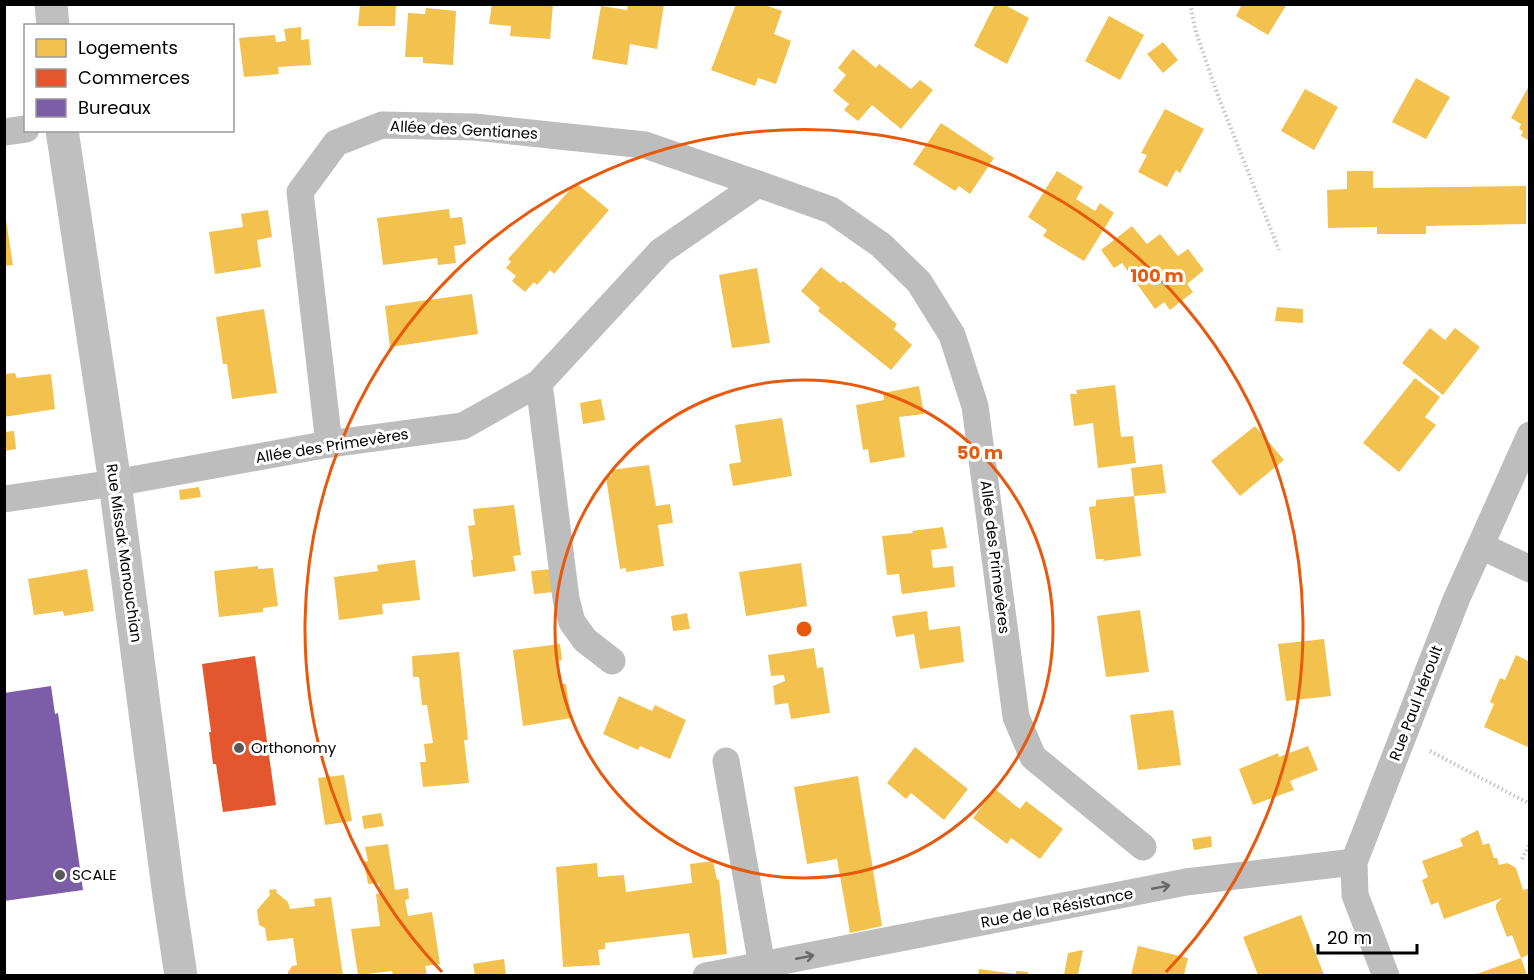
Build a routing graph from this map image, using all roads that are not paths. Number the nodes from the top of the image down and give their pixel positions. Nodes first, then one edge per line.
1 (51, 4) edge
2 (53, 24) edge
3 (24, 129) edge
4 (4, 132) edge
5 (62, 132) edge
6 (758, 184) junction
7 (539, 383) junction
8 (1530, 435) edge
9 (329, 444) junction
10 (116, 483) junction
11 (4, 499) edge
12 (1481, 546) junction
13 (1530, 570) edge
14 (612, 661) dead end
15 (726, 761) dead end
16 (1143, 847) dead end
17 (1354, 862) junction
18 (762, 966) junction
19 (181, 975) edge
20 (706, 975) edge
21 (1386, 975) edge

1 - 2 street
3 - 4 street
5 - 10 street, Rue Missak Manouchian
6 - 7 street, Allée des Primevères
6 - 9 street, Allée des Gentianes
6 - 16 street, Allée des Primevères
7 - 9 street, Allée des Primevères
7 - 14 street
8 - 12 street, Rue Paul Héroult
9 - 10 street, Allée des Primevères
10 - 11 street, Allée des Primevères
10 - 19 street, Rue Missak Manouchian
12 - 13 street
12 - 17 street, Rue Paul Héroult
15 - 18 street
18 -> 17 street, Rue de la Résistance
17 - 21 street, Rue Paul Héroult
18 - 20 street, Rue de la Résistance

